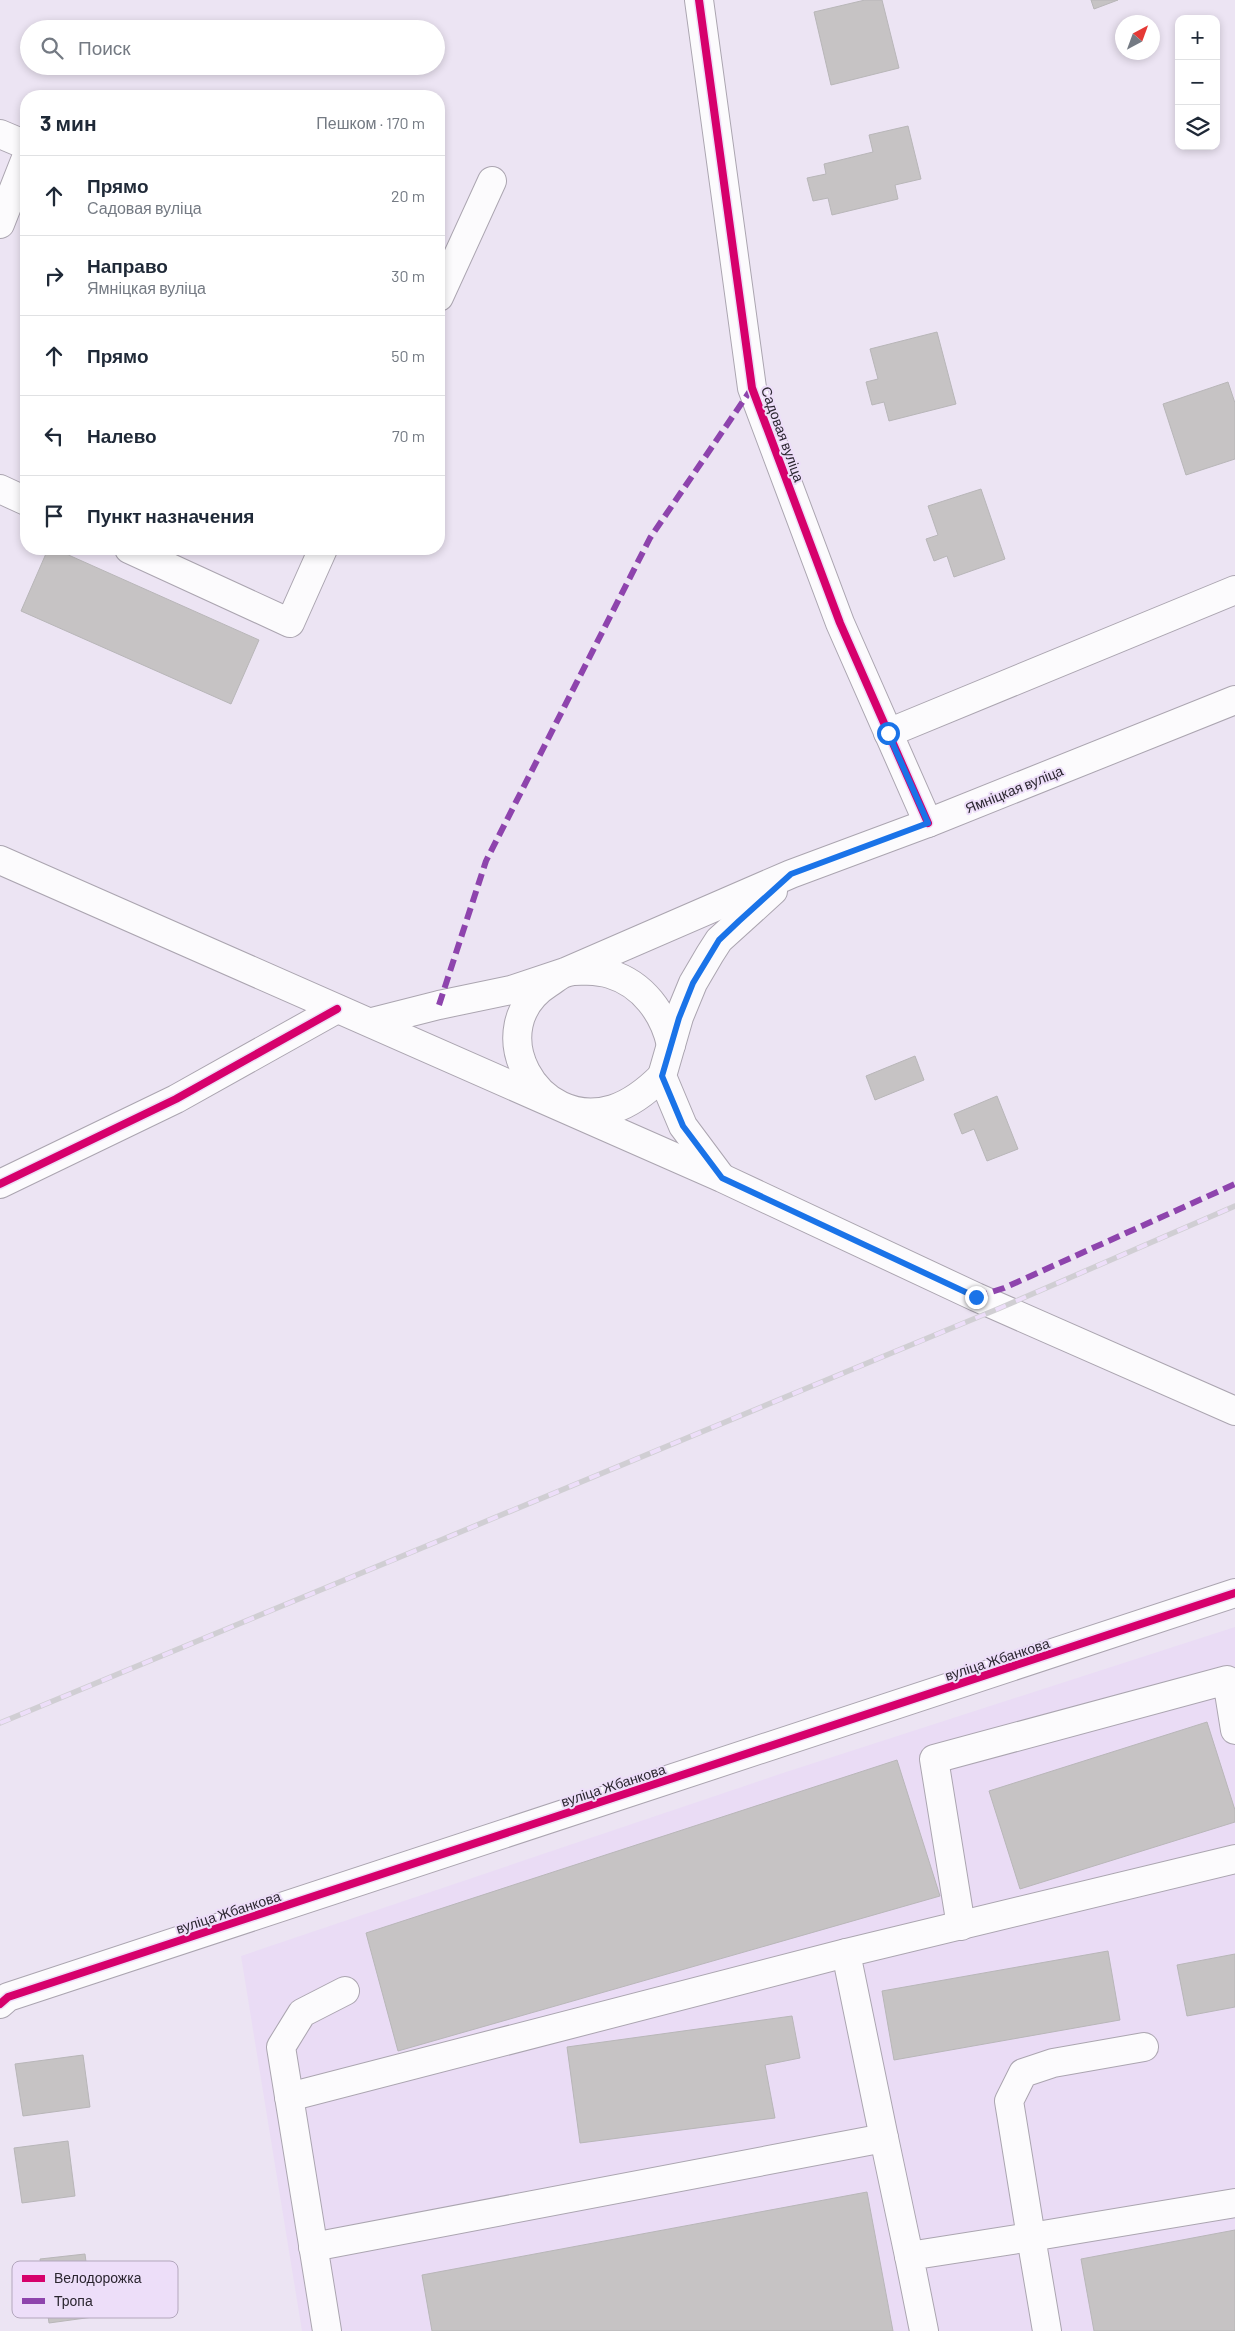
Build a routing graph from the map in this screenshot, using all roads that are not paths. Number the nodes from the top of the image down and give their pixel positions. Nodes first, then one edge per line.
1 (699, 0) edge
2 (0, 134) edge
3 (20, 142) edge
4 (20, 173) edge
5 (492, 181) dead end
6 (0, 224) edge
7 (445, 284) edge
8 (0, 489) edge
9 (20, 498) edge
10 (142, 555) edge
11 (320, 555) edge
12 (1235, 590) edge
13 (1235, 700) edge
14 (888, 733) junction
15 (928, 823) junction
16 (0, 860) edge
17 (791, 874) junction
18 (566, 972) junction
19 (338, 1009) junction
20 (372, 1022) junction
21 (671, 1045) junction
22 (662, 1076) junction
23 (556, 1106) junction
24 (722, 1178) junction
25 (0, 1184) edge
26 (1235, 1411) edge
27 (1235, 1593) edge
28 (1235, 1730) edge
29 (1235, 1859) edge
30 (961, 1926) junction
31 (846, 1953) junction
32 (345, 1991) dead end
33 (3, 1999) edge
34 (1144, 2047) dead end
35 (289, 2097) junction
36 (884, 2138) junction
37 (1235, 2203) edge
38 (1031, 2238) junction
39 (313, 2247) junction
40 (909, 2256) junction
41 (327, 2331) edge
42 (924, 2331) edge
43 (1047, 2331) edge

1 - 14 main road, Садовая вуліца
2 - 3 main road
4 - 6 main road
5 - 7 main road
8 - 9 main road
10 - 11 main road
12 - 14 main road
13 - 15 main road, Ямніцкая вуліца
14 - 15 main road, Садовая вуліца
15 - 17 main road, Ямніцкая вуліца
16 - 19 main road
17 - 18 main road, Ямніцкая вуліца
17 - 21 main road
18 - 20 main road
18 - 21 main road
18 - 23 main road
19 - 20 main road
19 - 25 main road
20 - 23 main road
21 - 22 main road
22 - 23 main road
22 - 24 main road
23 - 24 main road
24 - 26 main road
27 - 33 main road, вуліца Жбанкова
28 - 30 main road
29 - 30 main road
30 - 31 main road
31 - 35 main road
31 - 36 main road
32 - 35 main road
34 - 38 main road
35 - 39 main road
36 - 39 main road
36 - 40 main road
37 - 38 main road
38 - 40 main road
38 - 43 main road
39 - 41 main road
40 - 42 main road

